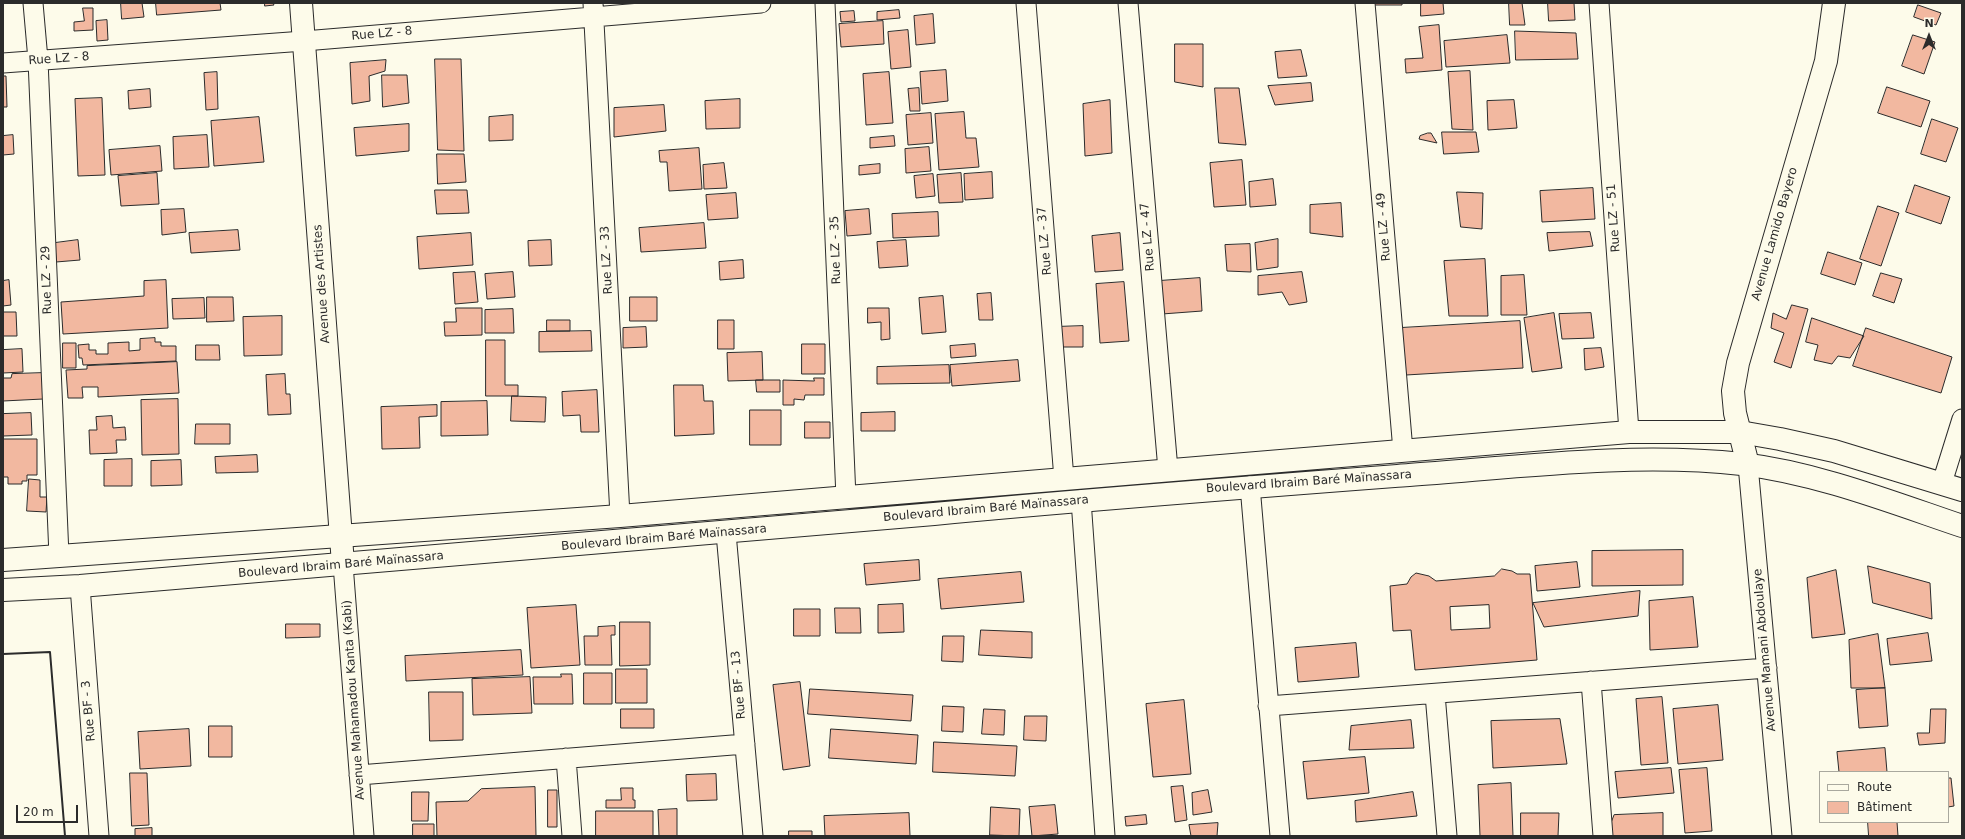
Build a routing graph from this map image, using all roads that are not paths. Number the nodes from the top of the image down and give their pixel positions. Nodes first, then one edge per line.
1 (33, 3) edge
2 (301, 3) edge
3 (761, 3) edge
4 (825, 3) edge
5 (1026, 3) edge
6 (1128, 3) edge
7 (1365, 3) edge
8 (1599, 3) edge
9 (1834, 3) edge
10 (593, 10) edge
11 (304, 41) junction
12 (38, 60) junction
13 (3, 63) edge
14 (1962, 419) edge
15 (1629, 432) junction
16 (1740, 432) junction
17 (1403, 451) junction
18 (1748, 465) junction
19 (1168, 470) junction
20 (1064, 479) junction
21 (1942, 483) junction
22 (1250, 486) junction
23 (1962, 490) edge
24 (846, 498) junction
25 (1081, 500) junction
26 (620, 516) junction
27 (1962, 526) edge
28 (726, 533) junction
29 (341, 536) junction
30 (59, 556) junction
31 (3, 560) edge
32 (343, 564) junction
33 (80, 586) junction
34 (3, 590) edge
35 (1767, 668) junction
36 (1591, 681) junction
37 (1435, 694) junction
38 (1268, 706) junction
39 (745, 744) junction
40 (566, 758) junction
41 (359, 775) junction
42 (99, 836) edge
43 (364, 836) edge
44 (572, 836) edge
45 (754, 836) edge
46 (1105, 836) edge
47 (1280, 836) edge
48 (1447, 836) edge
49 (1603, 836) edge
50 (1782, 836) edge

1 - 12 street, Rue LZ - 29
2 - 11 main road, Avenue des Artistes
3 - 10 street, Rue LZ - 8
4 - 24 street, Rue LZ - 35
5 - 20 street, Rue LZ - 37
6 - 19 street, Rue LZ - 47
7 - 17 street, Rue LZ - 49
8 - 15 street, Rue LZ - 51
9 - 16 main road, Avenue Lamido Bayero
10 - 11 street, Rue LZ - 8
10 - 26 street, Rue LZ - 33
11 - 12 street, Rue LZ - 8
11 - 29 main road, Avenue des Artistes
12 - 13 street, Rue LZ - 8
12 - 30 street, Rue LZ - 29
14 - 21 street
15 - 16 main road, Boulevard Ibraim Baré Maïnassara
15 - 17 main road, Boulevard Ibraim Baré Maïnassara
16 - 18 main road, Avenue Lamido Bayero
16 - 21 main road, Boulevard Ibraim Baré Maïnassara
17 - 19 main road, Boulevard Ibraim Baré Maïnassara
18 - 22 main road, Boulevard Ibraim Baré Maïnassara
18 - 27 main road, Boulevard Ibraim Baré Maïnassara
18 - 35 street, Avenue Mamani Abdoulaye
19 - 20 main road, Boulevard Ibraim Baré Maïnassara
20 - 24 main road, Boulevard Ibraim Baré Maïnassara
21 - 23 main road, Boulevard Ibraim Baré Maïnassara
22 - 25 main road, Boulevard Ibraim Baré Maïnassara
22 - 38 street
24 - 26 main road, Boulevard Ibraim Baré Maïnassara
25 - 28 main road, Boulevard Ibraim Baré Maïnassara
25 - 46 street
26 - 29 main road, Boulevard Ibraim Baré Maïnassara
28 - 32 main road, Boulevard Ibraim Baré Maïnassara
28 - 39 street, Rue BF - 13
29 - 30 main road, Boulevard Ibraim Baré Maïnassara
29 - 32 main road, Avenue des Artistes
30 - 31 main road, Boulevard Ibraim Baré Maïnassara
32 - 33 main road, Boulevard Ibraim Baré Maïnassara
32 - 41 street, Avenue Mahamadou Kanta (Kabi)
33 - 34 main road, Boulevard Ibraim Baré Maïnassara
33 - 42 street, Rue BF - 3
35 - 36 street
35 - 50 street, Avenue Mamani Abdoulaye
36 - 37 street
36 - 49 street
37 - 38 street
37 - 48 street
38 - 47 street
39 - 40 street
39 - 45 street, Rue BF - 13
40 - 41 street
40 - 44 street
41 - 43 street, Avenue Mahamadou Kanta (Kabi)

